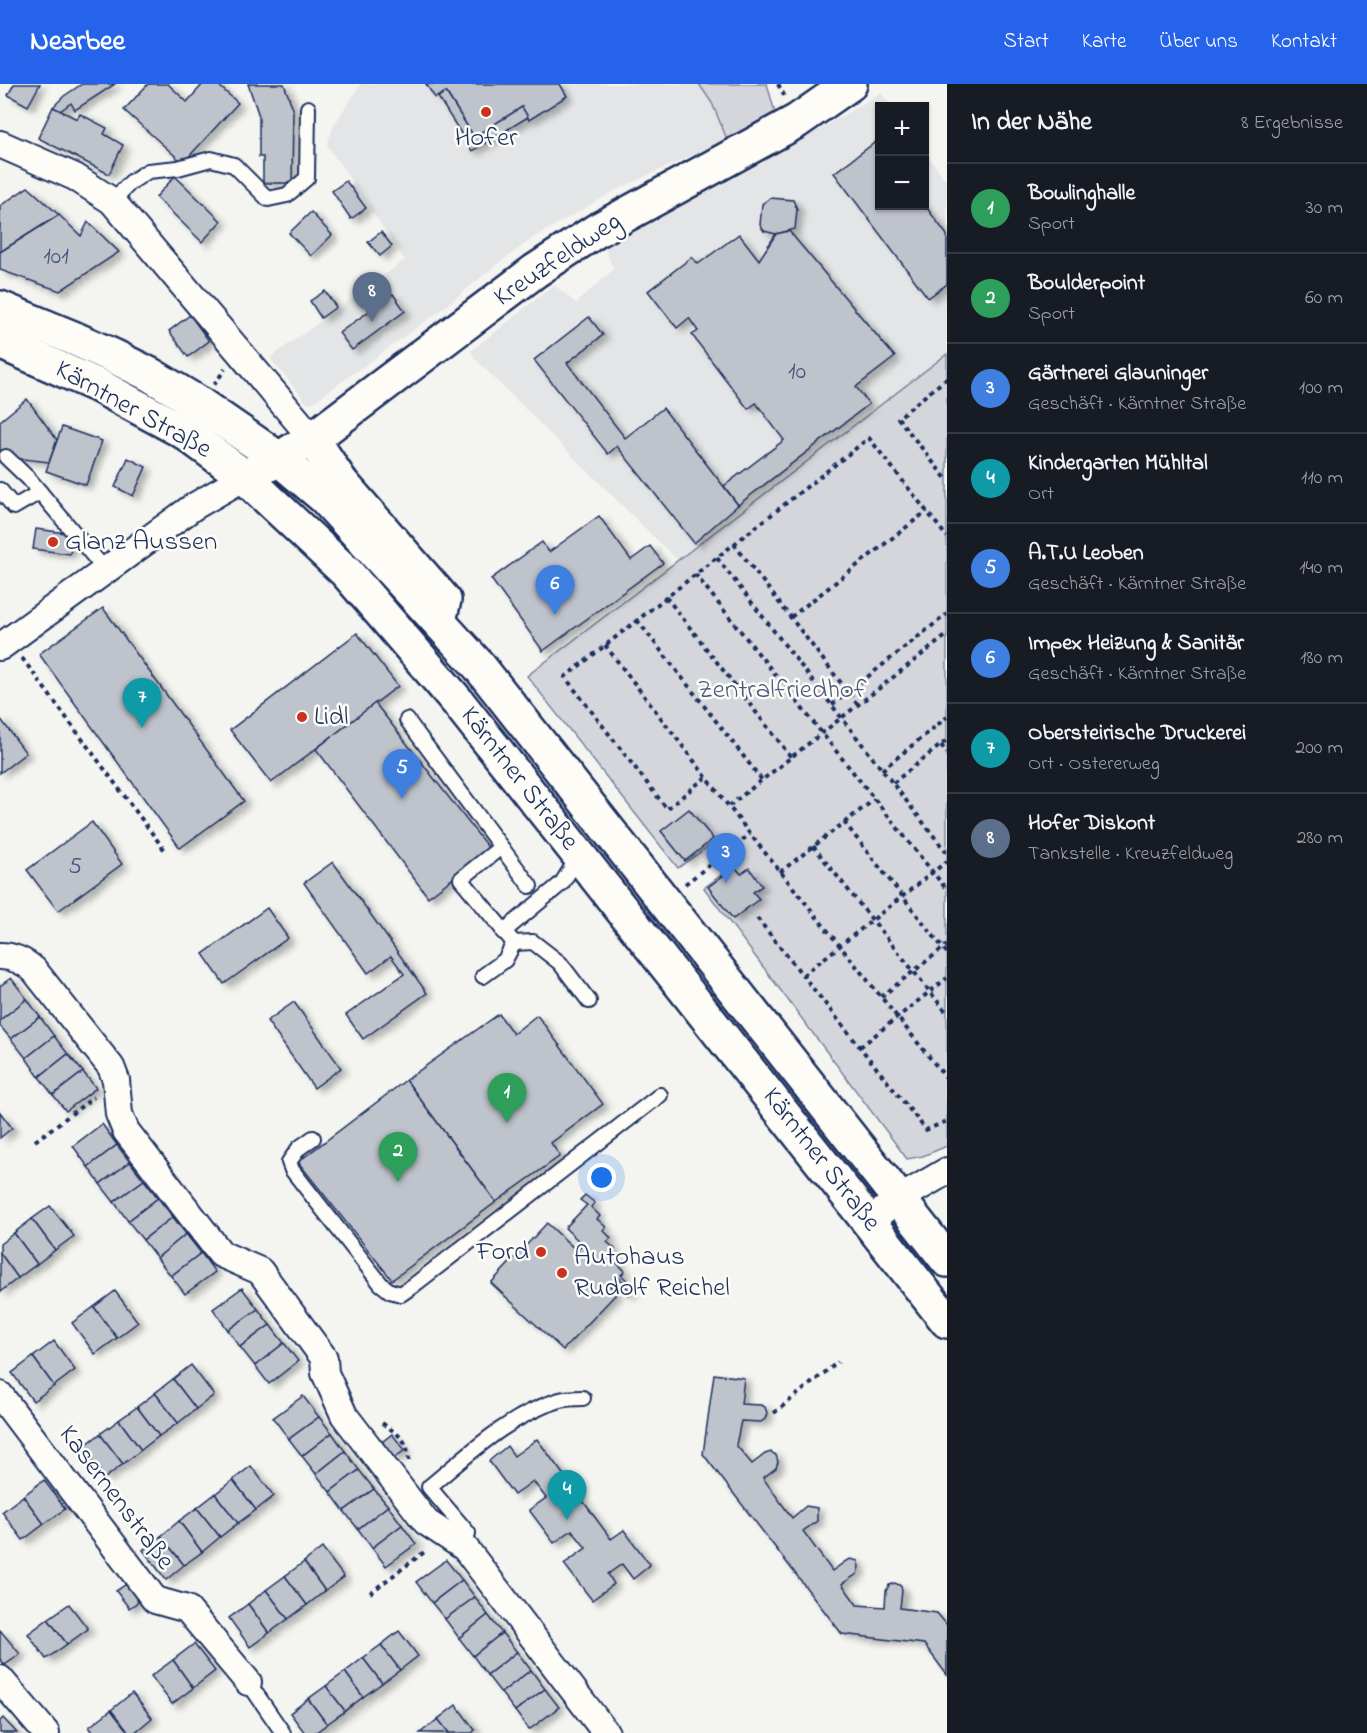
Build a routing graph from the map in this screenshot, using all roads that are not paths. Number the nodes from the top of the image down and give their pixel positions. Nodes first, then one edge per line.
1 (850, 84) edge
2 (308, 108) dead end
3 (0, 144) edge
4 (112, 201) junction
5 (0, 308) edge
6 (0, 342) edge
7 (312, 438) junction
8 (6, 458) dead end
9 (279, 459) junction
10 (245, 477) junction
11 (0, 490) edge
12 (40, 492) junction
13 (106, 571) junction
14 (439, 620) junction
15 (4, 644) edge
16 (407, 720) dead end
17 (501, 847) junction
18 (579, 855) junction
19 (530, 886) dead end
20 (503, 932) junction
21 (514, 943) junction
22 (0, 956) edge
23 (483, 976) dead end
24 (589, 1002) dead end
25 (660, 1095) dead end
26 (313, 1138) dead end
27 (947, 1171) edge
28 (899, 1199) junction
29 (869, 1221) junction
30 (947, 1260) edge
31 (947, 1321) edge
32 (0, 1395) edge
33 (584, 1398) dead end
34 (456, 1541) junction
35 (0, 1679) edge
36 (248, 1682) joint
37 (45, 1733) edge
38 (283, 1733) edge
39 (606, 1733) edge

1 - 7 main road, Kreuzfeldweg
2 - 4 lane
3 - 4 street
4 - 7 street
5 - 9 main road, Kärntner Straße
6 - 10 main road, Kärntner Straße
7 - 9 main road, Kreuzfeldweg
7 - 14 main road
8 - 12 lane
9 - 10 main road, Kreuzfeldweg
9 - 14 main road, Kärntner Straße
10 - 13 street
10 - 18 main road, Kärntner Straße
11 - 12 lane
12 - 13 lane
13 - 15 street
14 - 28 main road, Kärntner Straße
16 - 17 lane
17 - 19 lane
17 - 20 lane
18 - 20 lane
18 - 29 main road, Kärntner Straße
20 - 21 lane
21 - 23 lane
21 - 24 lane
22 - 34 street
25 - 26 lane
27 - 28 street
28 - 29 street
28 - 30 main road, Kärntner Straße
29 - 31 main road, Kärntner Straße
32 - 36 street, Kasernenstraße
33 - 34 lane
34 - 39 street
35 - 37 street
36 - 38 lane, Kasernenstraße

